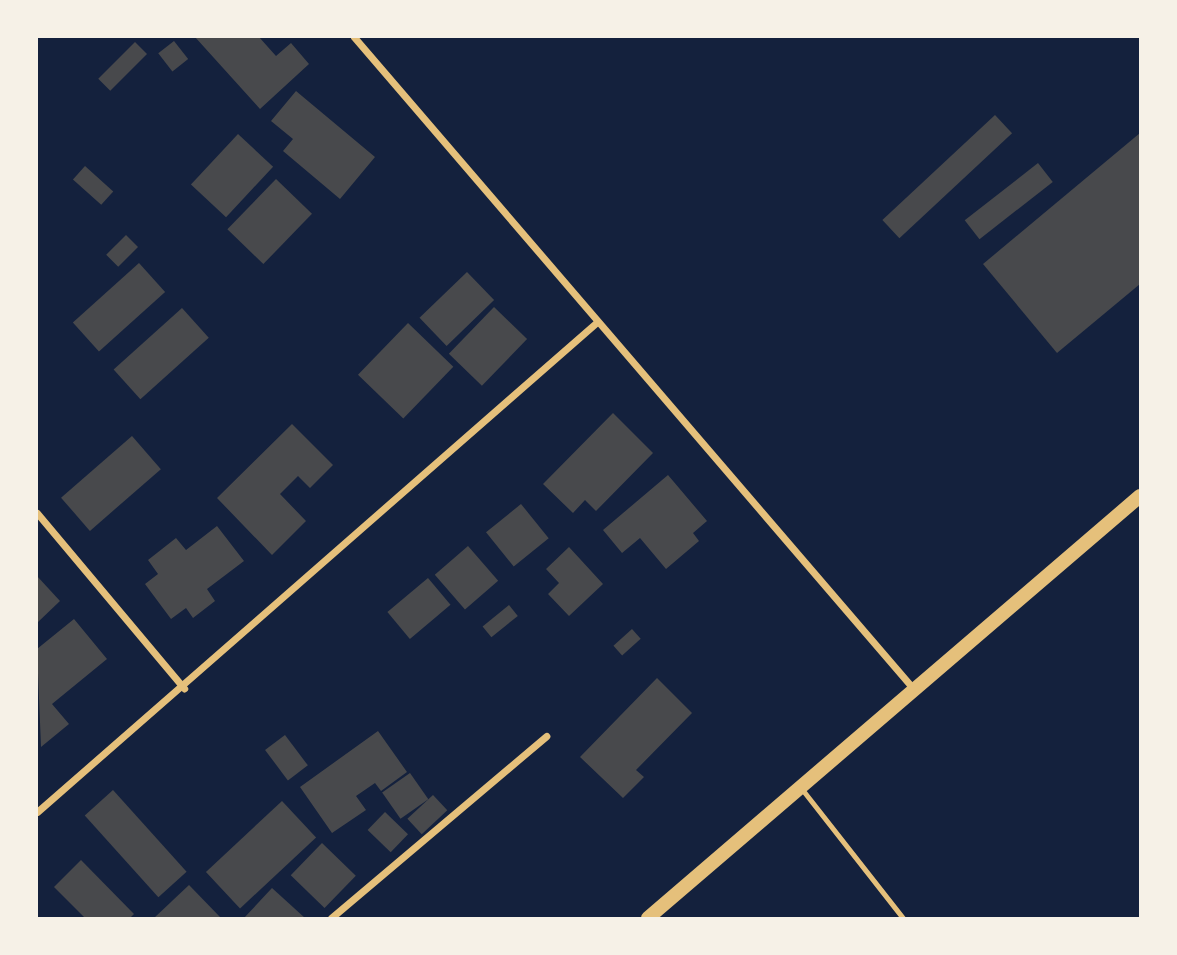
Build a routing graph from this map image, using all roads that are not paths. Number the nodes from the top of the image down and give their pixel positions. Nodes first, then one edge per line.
1 (354, 37) edge
2 (597, 322) junction
3 (1140, 496) edge
4 (37, 513) edge
5 (912, 687) junction
6 (184, 688) junction
7 (546, 736) dead end
8 (799, 786) junction
9 (37, 812) edge
10 (331, 918) edge
11 (648, 918) edge
12 (903, 918) edge

1 - 2 street
2 - 5 street
2 - 6 street
3 - 5 main road
4 - 6 street
5 - 8 main road
6 - 9 street
7 - 10 street
8 - 11 main road
8 - 12 lane

